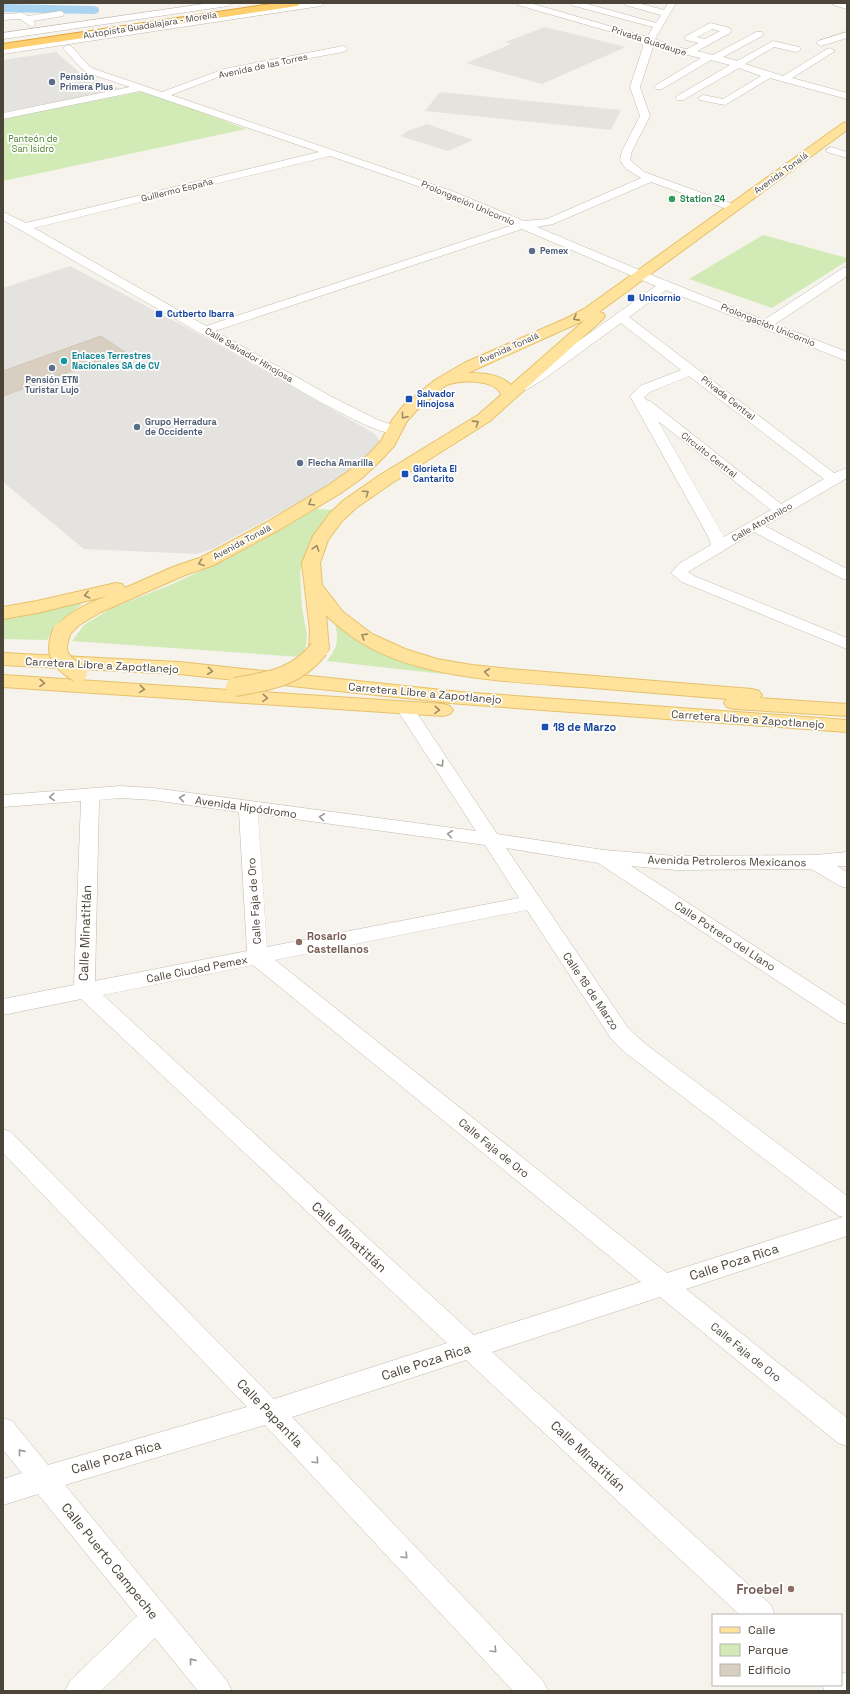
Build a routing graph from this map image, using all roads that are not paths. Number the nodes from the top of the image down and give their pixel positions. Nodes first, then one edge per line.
1 (228, 3) edge
2 (258, 3) edge
3 (297, 3) edge
4 (321, 3) edge
5 (521, 3) edge
6 (574, 3) edge
7 (628, 3) edge
8 (672, 3) edge
9 (836, 3) edge
10 (847, 6) edge
11 (60, 14) dead end
12 (666, 14) junction
13 (3, 17) edge
14 (658, 26) junction
15 (185, 30) dead end
16 (759, 34) dead end
17 (847, 35) edge
18 (3, 36) edge
19 (3, 41) edge
20 (650, 41) junction
21 (706, 42) dead end
22 (821, 43) dead end
23 (45, 44) joint
24 (68, 48) junction
25 (3, 49) edge
26 (342, 50) dead end
27 (792, 51) dead end
28 (830, 51) dead end
29 (687, 53) junction
30 (711, 57) junction
31 (3, 58) edge
32 (738, 64) junction
33 (768, 75) junction
34 (784, 79) junction
35 (659, 87) dead end
36 (142, 88) junction
37 (720, 89) dead end
38 (740, 93) junction
39 (163, 95) junction
40 (847, 96) edge
41 (680, 98) dead end
42 (703, 98) dead end
43 (3, 116) edge
44 (847, 125) edge
45 (847, 139) edge
46 (831, 150) junction
47 (330, 153) junction
48 (847, 155) edge
49 (650, 178) junction
50 (734, 208) junction
51 (3, 215) edge
52 (523, 226) junction
53 (25, 227) junction
54 (847, 271) edge
55 (645, 277) junction
56 (835, 278) junction
57 (847, 282) edge
58 (665, 285) junction
59 (622, 317) junction
60 (766, 324) junction
61 (205, 330) junction
62 (847, 357) edge
63 (692, 370) junction
64 (440, 383) junction
65 (512, 394) junction
66 (637, 398) junction
67 (394, 430) junction
68 (841, 476) edge
69 (781, 511) junction
70 (754, 526) junction
71 (719, 547) junction
72 (179, 571) junction
73 (847, 575) edge
74 (313, 584) junction
75 (3, 613) edge
76 (847, 644) edge
77 (3, 646) edge
78 (3, 659) edge
79 (3, 681) edge
80 (103, 686) junction
81 (198, 694) junction
82 (847, 703) edge
83 (405, 708) junction
84 (847, 710) edge
85 (847, 726) edge
86 (847, 733) edge
87 (90, 794) junction
88 (3, 802) edge
89 (248, 807) junction
90 (489, 839) junction
91 (604, 857) junction
92 (847, 859) edge
93 (815, 862) junction
94 (847, 881) edge
95 (532, 902) junction
96 (257, 957) junction
97 (84, 990) junction
98 (3, 1007) edge
99 (847, 1016) edge
100 (3, 1138) edge
101 (847, 1209) edge
102 (847, 1226) edge
103 (664, 1285) junction
104 (470, 1348) junction
105 (270, 1412) junction
106 (3, 1430) edge
107 (847, 1434) edge
108 (43, 1479) junction
109 (3, 1492) edge
110 (760, 1614) edge
111 (156, 1618) junction
112 (80, 1691) edge
113 (217, 1691) edge
114 (533, 1691) edge

1 - 18 street
2 - 19 highway, Autopista Guadalajara - Morelia
3 - 25 highway, Autopista Guadalajara - Morelia
4 - 23 street
5 - 20 street, Privada Guadaupe
6 - 14 street
7 - 12 street
8 - 12 street
9 - 10 street
11 - 13 street
12 - 14 street
14 - 20 street
15 - 24 street
16 - 30 street
17 - 22 street
20 - 29 street, Privada Guadaupe
20 - 49 street
21 - 29 street
23 - 25 highway
24 - 31 street
24 - 36 street, Prolongación Unicornio
26 - 39 street, Avenida de las Torres
27 - 32 street
28 - 34 street
29 - 30 street, Privada Guadaupe
30 - 32 street, Privada Guadaupe
30 - 35 street
32 - 33 street, Privada Guadaupe
32 - 41 street
33 - 34 street, Privada Guadaupe
33 - 38 street
34 - 40 street, Privada Guadaupe
36 - 39 street, Prolongación Unicornio
36 - 43 street
37 - 38 street
38 - 42 street
39 - 47 street, Prolongación Unicornio
44 - 50 main road, Avenida Tonalá
45 - 46 main road, Avenida Tonalá
46 - 48 street
46 - 55 main road, Avenida Tonalá
47 - 52 street, Prolongación Unicornio
47 - 53 street, Guillermo España
49 - 50 street
49 - 52 street
50 - 55 main road, Avenida Tonalá
51 - 53 street, Calle Salvador Hinojosa
52 - 55 street, Prolongación Unicornio
52 - 61 street
53 - 61 street, Calle Salvador Hinojosa
54 - 56 street
55 - 58 street, Prolongación Unicornio
55 -> 64 main road, Avenida Tonalá
55 - 65 main road, Avenida Tonalá
56 - 57 street
56 - 60 street
58 - 59 street
58 - 60 street, Prolongación Unicornio
59 - 63 street, Privada Central
59 - 65 street
60 - 62 street, Prolongación Unicornio
61 - 67 street, Calle Salvador Hinojosa
63 - 66 street
63 - 68 street, Privada Central
64 - 65 main road
64 -> 67 main road, Avenida Tonalá
74 -> 65 main road, Avenida Tonalá
66 - 69 street, Circuito Central
66 - 71 street
67 -> 72 main road, Avenida Tonalá
68 - 69 street, Calle Atotonilco
69 - 70 street, Calle Atotonilco
70 - 71 street, Calle Atotonilco
70 - 73 street
71 - 76 street, Calle Atotonilco
72 -> 75 main road
72 - 80 main road, bridge
74 - 81 main road, Avenida Tonalá, bridge
82 -> 74 main road
77 - 84 main road, Carretera Libre a Zapotlanejo
78 -> 85 main road, Carretera Libre a Zapotlanejo
79 -> 80 main road, Carretera Libre a Zapotlanejo
80 -> 81 main road, Carretera Libre a Zapotlanejo
81 -> 83 main road, Carretera Libre a Zapotlanejo
83 -> 86 main road, Carretera Libre a Zapotlanejo
83 -> 90 street, Calle 18 de Marzo
87 -> 88 street, Avenida Hipódromo
89 -> 87 street, Avenida Hipódromo
87 - 97 street, Calle Minatitlán
90 -> 89 street, Avenida Hipódromo
89 - 96 street, Calle Faja de Oro
90 - 91 street, Avenida Petroleros Mexicanos
90 - 95 street, Calle 18 de Marzo
91 - 93 street, Avenida Petroleros Mexicanos
91 - 99 street, Calle Potrero del Llano
92 - 93 street, Avenida Petroleros Mexicanos
93 - 94 street
95 - 96 street, Calle Ciudad Pemex
95 - 101 street, Calle 18 de Marzo
96 - 97 street, Calle Ciudad Pemex
96 - 103 street, Calle Faja de Oro
97 - 98 street, Calle Ciudad Pemex
97 - 104 street, Calle Minatitlán
100 - 105 street, Calle Papantla
102 - 103 street, Calle Poza Rica
103 - 104 street, Calle Poza Rica
103 - 107 street, Calle Faja de Oro
104 - 105 street, Calle Poza Rica
104 - 110 street, Calle Minatitlán
105 - 108 street, Calle Poza Rica
105 -> 114 street, Calle Papantla
108 -> 106 street, Calle Puerto Campeche
108 - 109 street, Calle Poza Rica
108 - 111 street, Calle Puerto Campeche
111 - 112 street
113 -> 111 street, Calle Puerto Campeche

